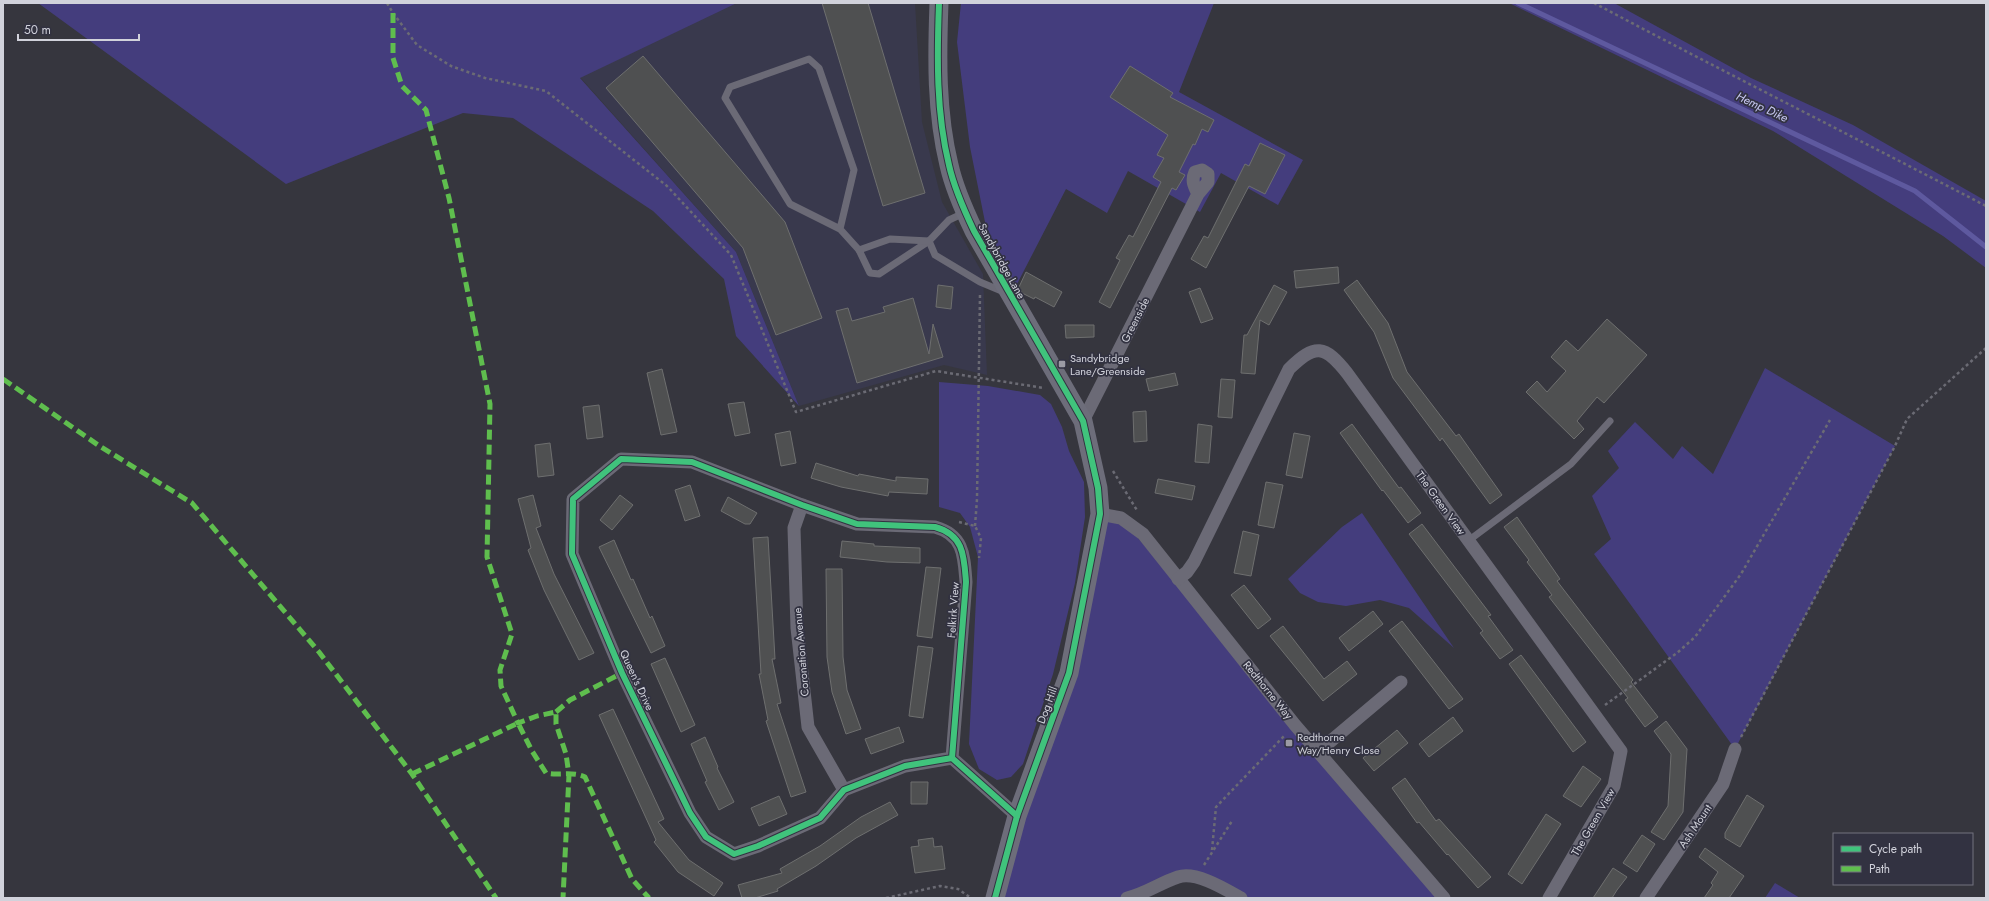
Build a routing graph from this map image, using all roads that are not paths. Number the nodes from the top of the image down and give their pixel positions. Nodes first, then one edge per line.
1 (939, 3) edge
2 (1198, 194) dead end
3 (965, 212) junction
4 (840, 229) junction
5 (929, 240) junction
6 (859, 250) junction
7 (1008, 293) junction
8 (1610, 421) dead end
9 (1083, 422) junction
10 (802, 506) junction
11 (1100, 514) junction
12 (1468, 541) junction
13 (1178, 579) junction
14 (1401, 682) dead end
15 (1735, 749) road end
16 (1319, 751) junction
17 (952, 758) junction
18 (844, 790) junction
19 (1017, 816) junction
20 (995, 898) edge
21 (1127, 898) edge
22 (1241, 898) edge
23 (1444, 898) edge
24 (1549, 898) edge
25 (1646, 898) edge

1 - 3 street, Sandybridge Lane
2 - 9 street, Greenside
3 - 5 lane
3 - 7 street, Sandybridge Lane
4 - 4 lane
4 - 6 lane
5 - 6 lane
5 - 6 lane
5 - 7 lane
7 - 9 street, Sandybridge Lane
8 - 12 lane
9 - 11 street, Sandybridge Lane
10 - 17 street, Felkirk View
10 - 18 street, Coronation Avenue
10 - 18 street, Queen's Drive
11 - 13 street, Redthorne Way
11 - 19 street, Dog Hill
12 - 13 street, The Green View
12 - 24 street, The Green View
13 - 16 street, Redthorne Way
14 - 16 street
15 - 25 street, Ash Mount
16 - 23 street, Redthorne Way
17 - 18 street, Queen's Drive
17 - 19 street
19 - 20 street, Dog Hill
21 - 22 street

